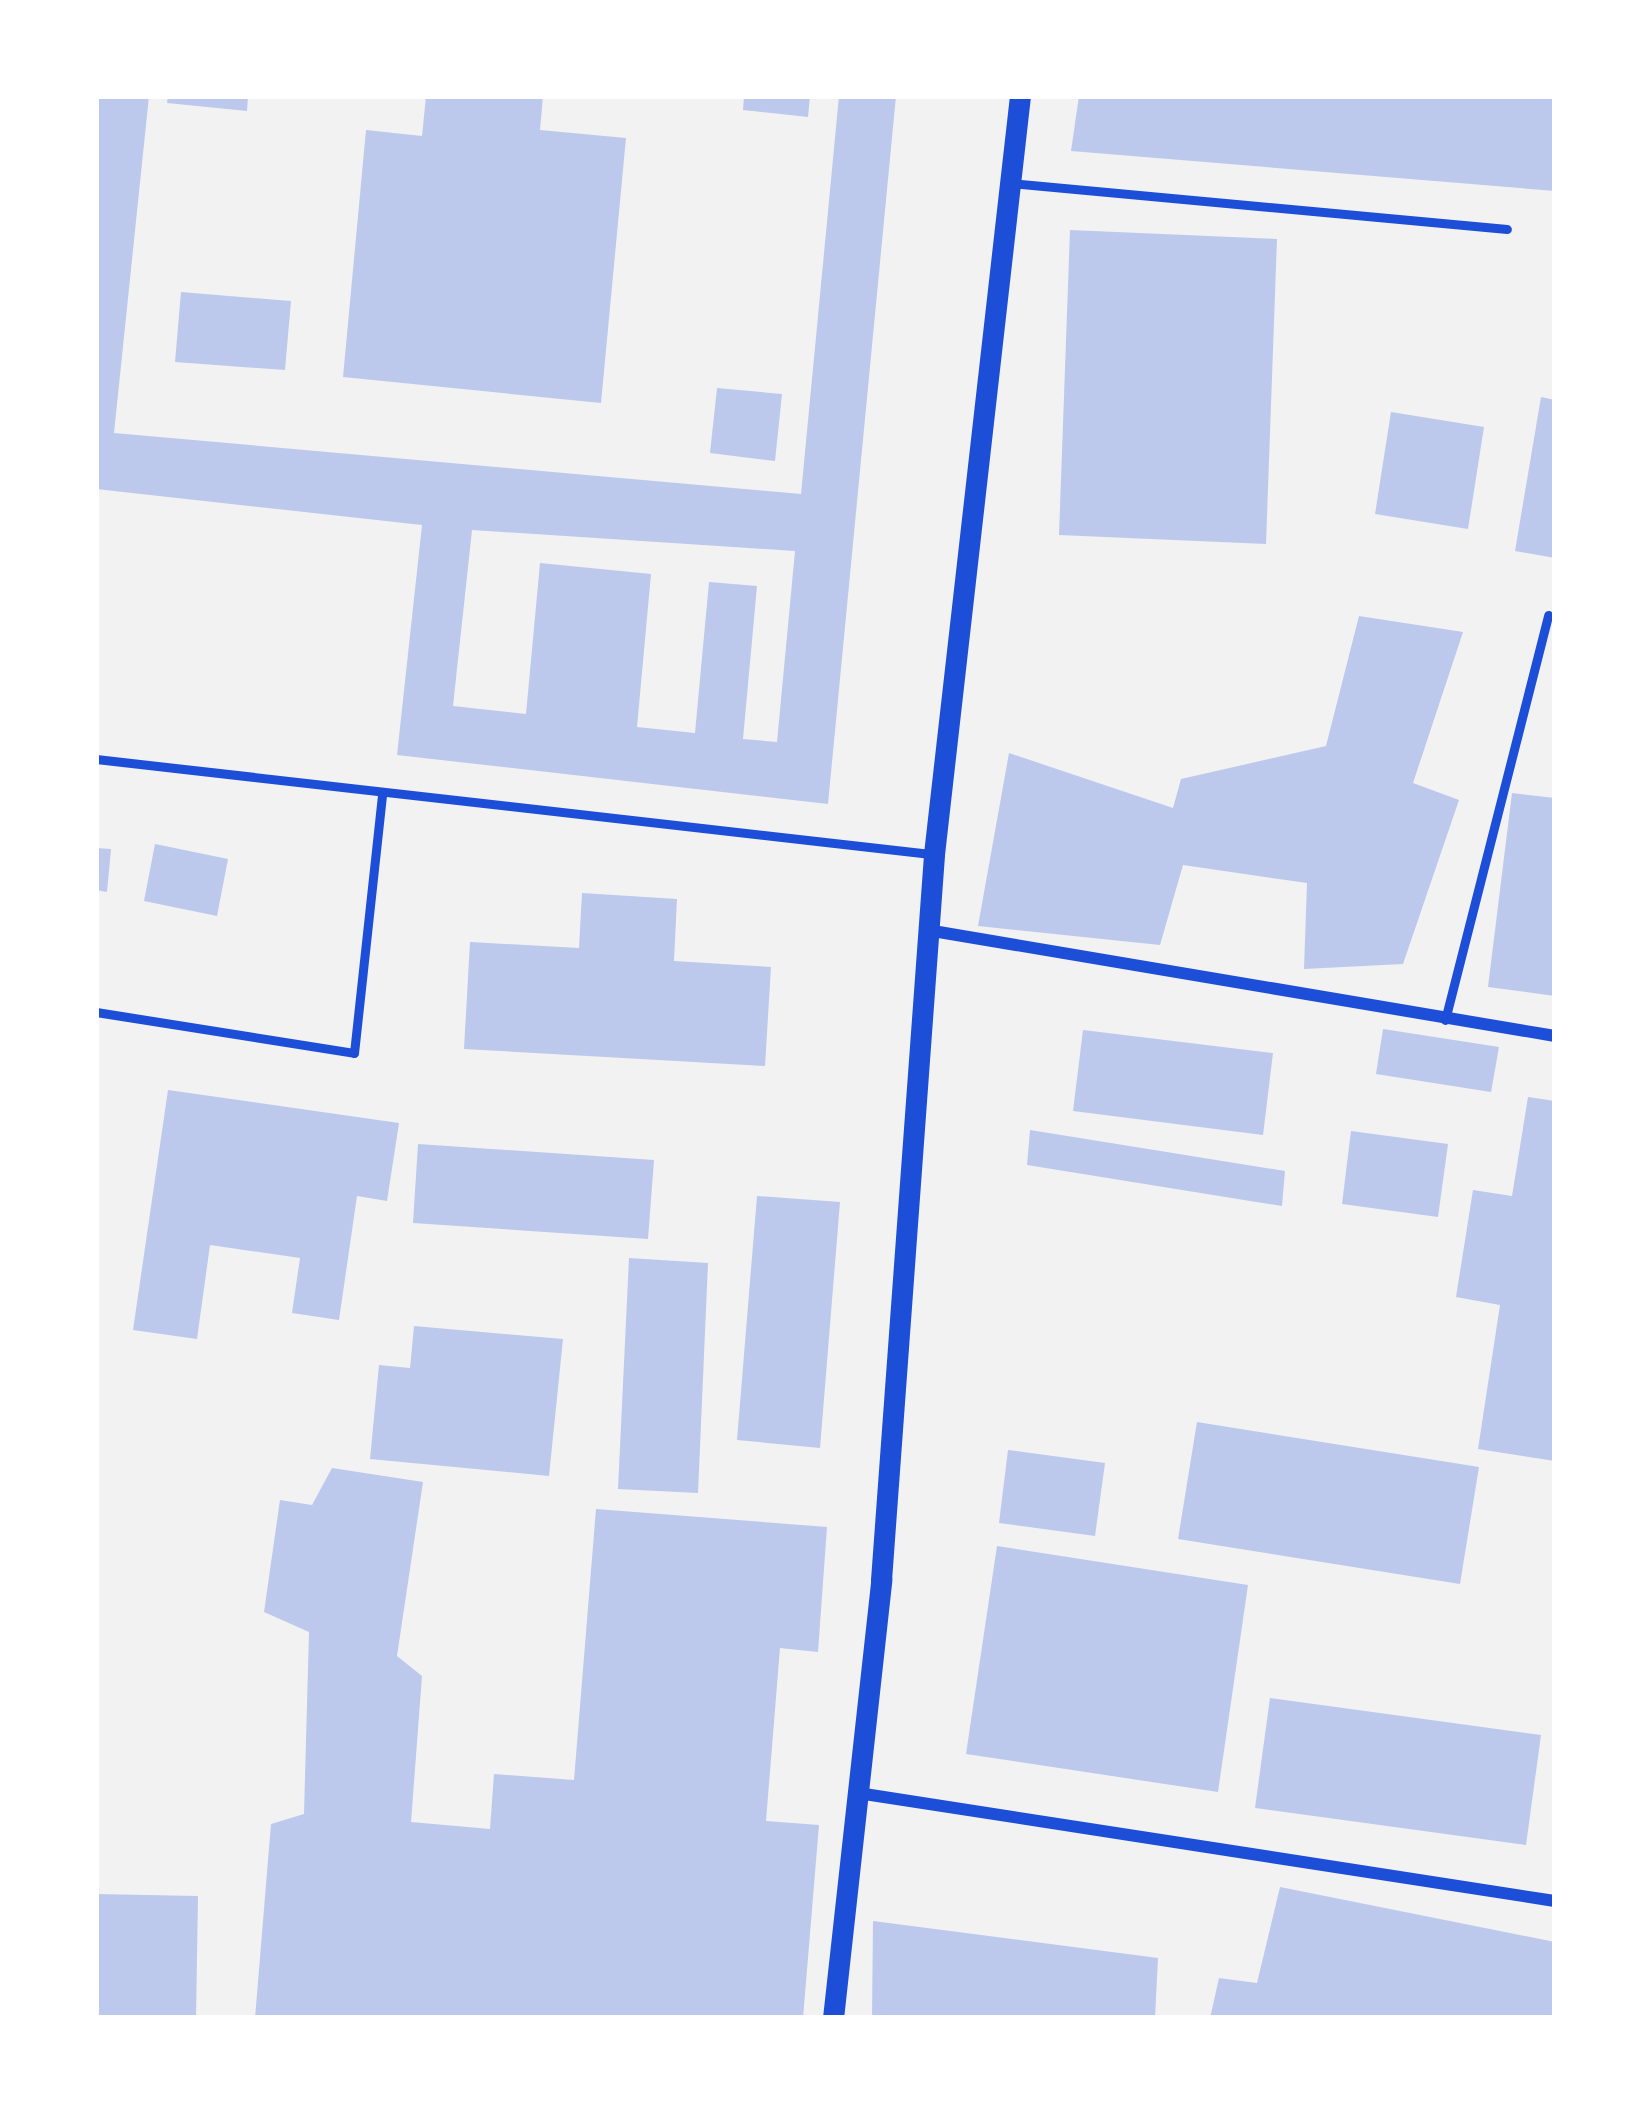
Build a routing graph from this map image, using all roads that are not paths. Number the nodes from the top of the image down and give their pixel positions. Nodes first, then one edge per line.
1 (1020, 96) edge
2 (1011, 184) junction
3 (1508, 229) dead end
4 (1547, 615) dead end
5 (96, 759) edge
6 (382, 794) junction
7 (934, 854) junction
8 (927, 930) junction
9 (96, 1012) edge
10 (1444, 1020) junction
11 (1555, 1036) edge
12 (858, 1793) junction
13 (1555, 1901) edge
14 (833, 2018) edge

1 - 2 street
2 - 3 lane
2 - 7 street
4 - 10 lane
5 - 6 lane
6 - 7 lane
6 - 9 lane
7 - 8 street
8 - 10 street
8 - 12 street
10 - 11 street
12 - 13 street
12 - 14 street

